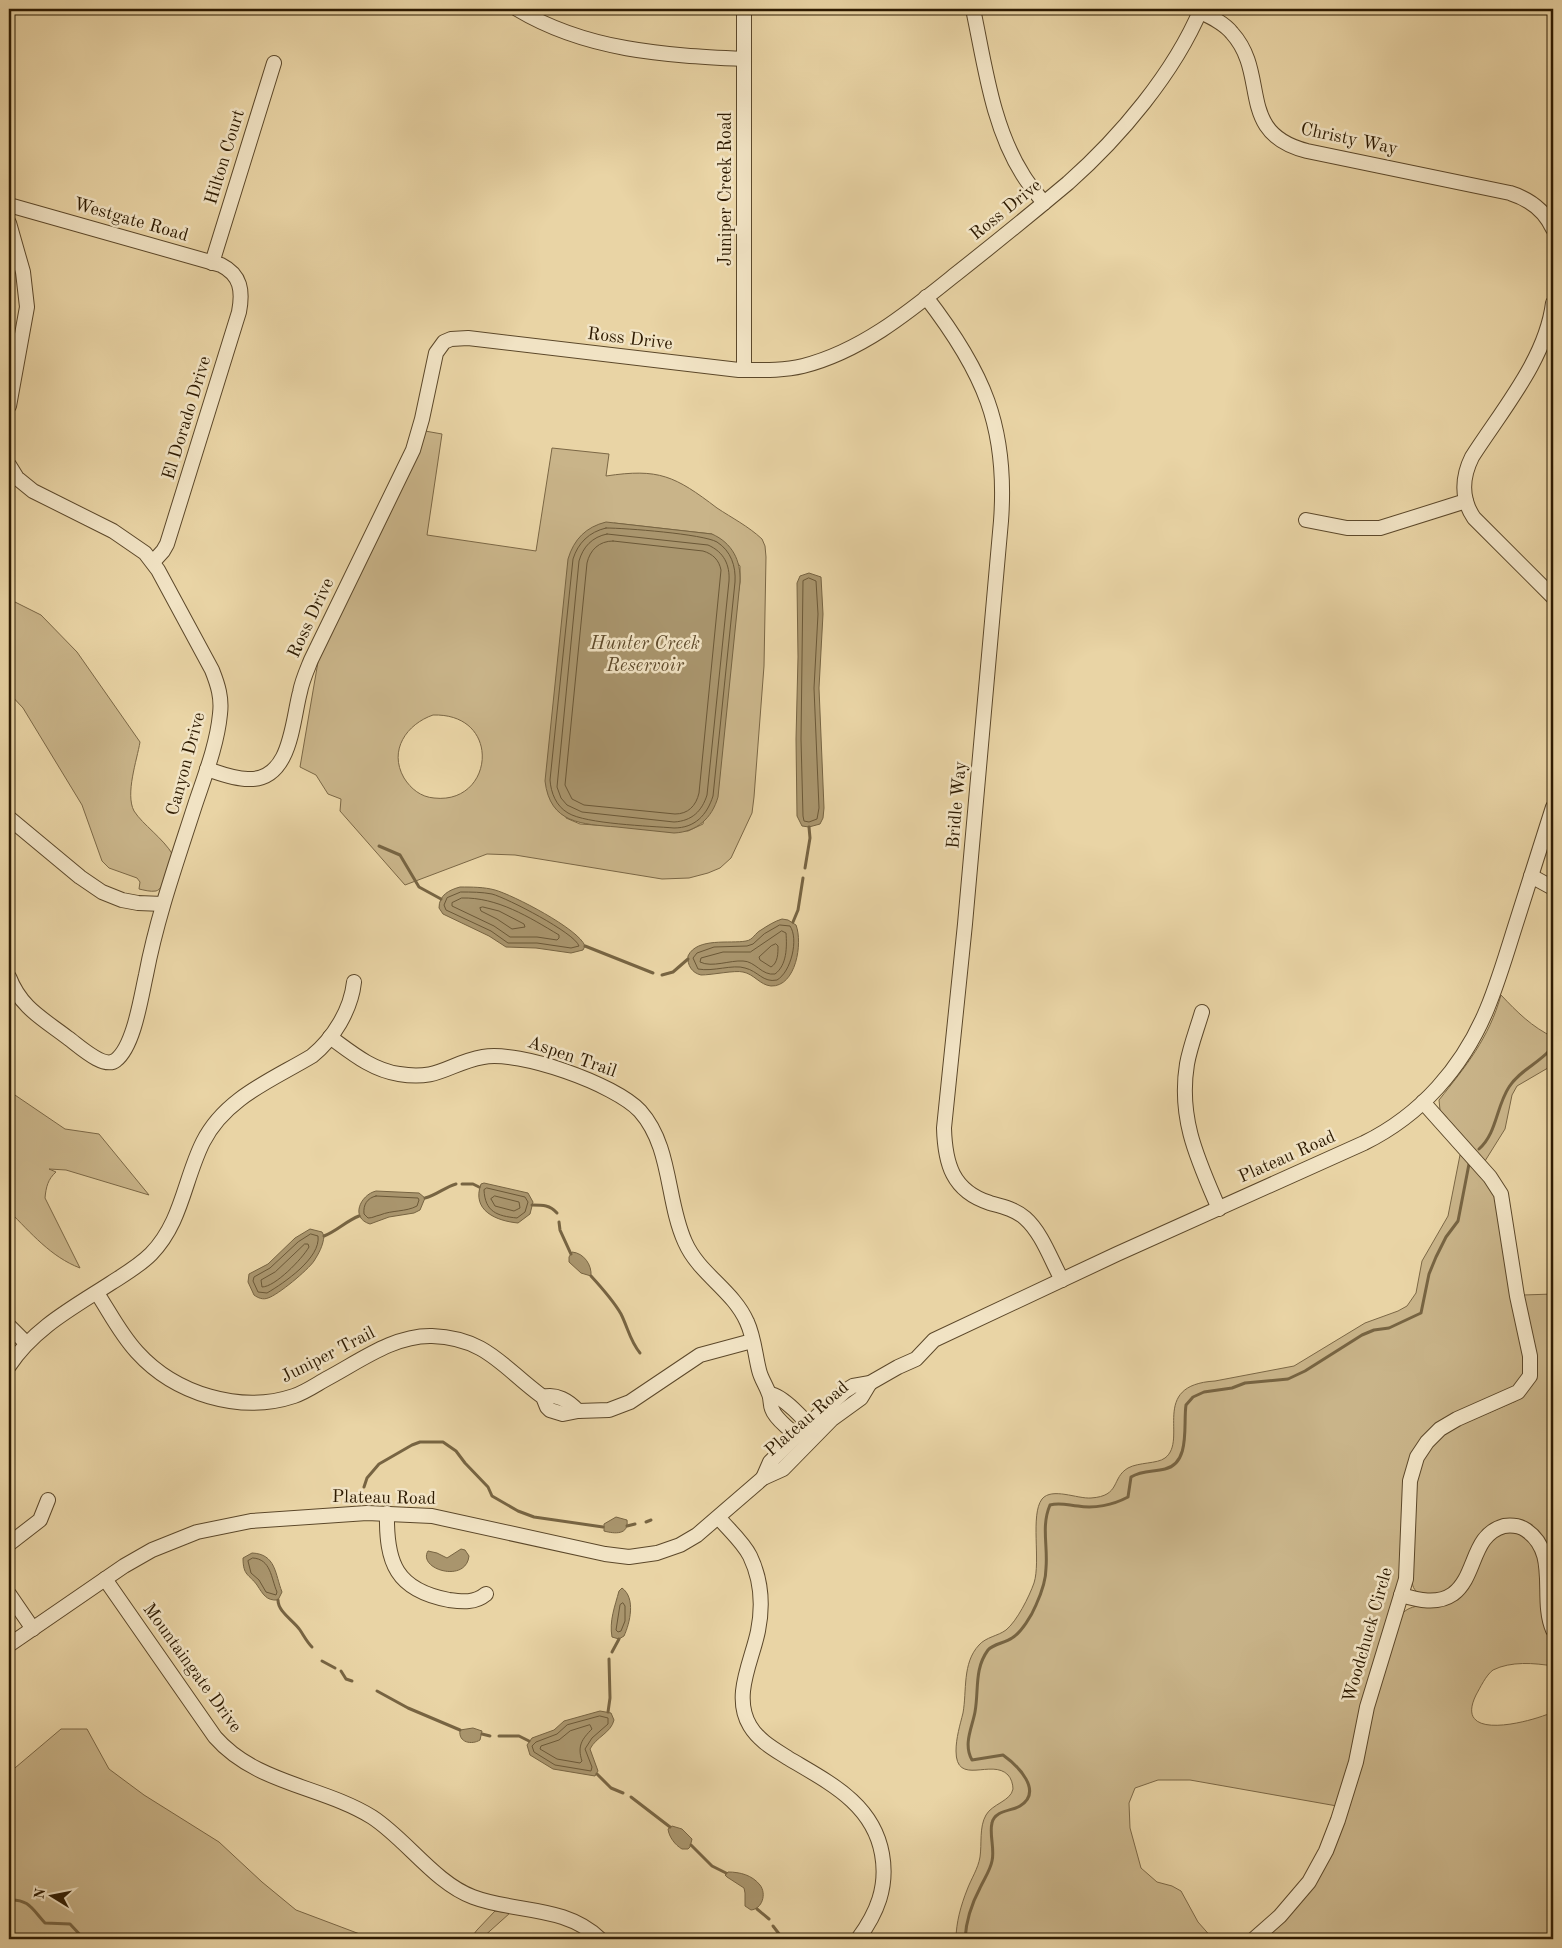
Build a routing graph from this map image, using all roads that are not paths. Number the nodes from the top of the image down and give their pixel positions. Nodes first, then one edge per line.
1 (517, 9) edge
2 (744, 9) edge
3 (973, 9) edge
4 (1201, 10) edge
5 (744, 59) junction
6 (274, 63) dead end
7 (1044, 203) junction
8 (9, 205) edge
9 (9, 223) edge
10 (1553, 229) edge
11 (212, 263) junction
12 (238, 280) joint
13 (926, 297) junction
14 (1553, 303) edge
15 (744, 370) junction
16 (9, 406) edge
17 (9, 465) edge
18 (1466, 501) junction
19 (1306, 520) dead end
20 (153, 562) junction
21 (1553, 597) edge
22 (206, 769) junction
23 (1553, 807) edge
24 (9, 818) edge
25 (1531, 876) junction
26 (1553, 888) edge
27 (163, 904) junction
28 (9, 976) edge
29 (354, 982) dead end
30 (1202, 1012) dead end
31 (330, 1037) junction
32 (1423, 1102) junction
33 (1219, 1209) junction
34 (1062, 1280) junction
35 (97, 1293) junction
36 (9, 1326) edge
37 (752, 1341) junction
38 (26, 1343) junction
39 (9, 1366) edge
40 (870, 1383) junction
41 (770, 1394) junction
42 (808, 1424) junction
43 (797, 1436) junction
44 (812, 1439) junction
45 (763, 1478) junction
46 (48, 1500) dead end
47 (387, 1513) junction
48 (719, 1518) junction
49 (9, 1544) edge
50 (105, 1579) junction
51 (9, 1594) edge
52 (486, 1594) dead end
53 (1401, 1595) junction
54 (33, 1629) junction
55 (1553, 1630) edge
56 (9, 1645) edge
57 (600, 1939) edge
58 (858, 1939) edge
59 (1254, 1939) edge

1 - 5 street
2 - 5 street, Juniper Creek Road
3 - 7 street
4 - 7 street, Ross Drive
4 - 10 street, Christy Way
5 - 15 street, Juniper Creek Road
6 - 11 street, Hilton Court
7 - 13 street, Ross Drive
8 - 11 street, Westgate Road
9 - 16 street
11 - 12 street, Westgate Road
12 - 20 street, El Dorado Drive
13 - 15 street, Ross Drive
13 - 34 street, Bridle Way
14 - 18 street
15 - 22 street, Ross Drive
17 - 20 street, Canyon Drive
18 - 19 street
18 - 21 street
20 - 22 street, Canyon Drive
22 - 27 street, Canyon Drive
23 - 25 street, Plateau Road
24 - 27 street
25 - 26 street
25 - 32 street, Plateau Road
27 - 28 street, Canyon Drive
29 - 31 street
30 - 33 street
31 - 35 street
31 - 37 street, Aspen Trail
32 - 33 street, Plateau Road
32 - 53 street, Woodchuck Circle
33 - 34 street, Plateau Road
34 - 40 street, Plateau Road
35 - 37 street, Juniper Trail
35 - 38 street
36 - 38 street
37 - 41 street, Aspen Trail
38 - 39 street
40 - 42 street, Plateau Road
40 - 44 street, Plateau Road
41 - 42 street
41 - 43 street, Aspen Trail
42 - 43 street, Plateau Road
42 - 44 street
43 - 44 street
43 - 45 street, Plateau Road
44 - 45 street, Plateau Road
45 - 48 street, Plateau Road
46 - 49 street
47 - 48 street, Plateau Road
47 - 50 street, Plateau Road
47 - 52 street
48 - 58 street
50 - 54 street, Plateau Road
50 - 57 street, Mountaingate Drive
51 - 54 street
53 - 55 street
53 - 59 street, Woodchuck Circle
54 - 56 street, Plateau Road

